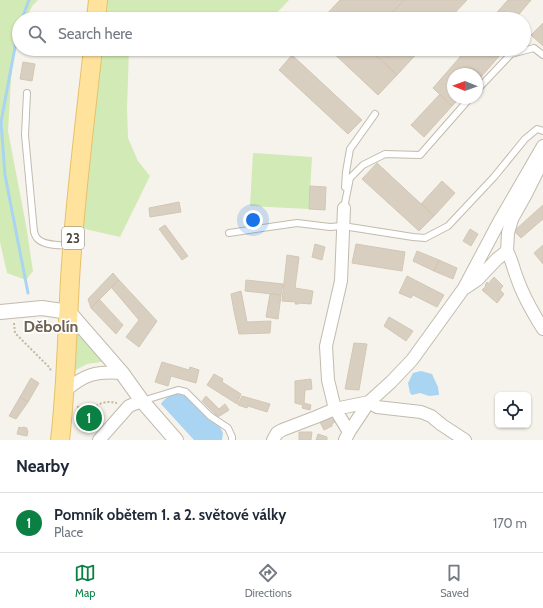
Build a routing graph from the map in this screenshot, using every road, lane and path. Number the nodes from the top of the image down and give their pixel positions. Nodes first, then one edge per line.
1 (98, 0) edge
2 (97, 12) edge
3 (531, 49) edge
4 (543, 55) edge
5 (92, 56) edge
6 (509, 56) edge
7 (483, 84) edge
8 (27, 93) dead end
9 (465, 104) edge
10 (375, 114) dead end
11 (543, 131) edge
12 (543, 146) edge
13 (543, 160) edge
14 (344, 208) junction
15 (343, 226) junction
16 (229, 233) dead end
17 (73, 246) junction
18 (507, 251) junction
19 (464, 288) junction
20 (6, 312) edge
21 (69, 312) junction
22 (543, 329) edge
23 (122, 373) junction
24 (52, 375) dead end
25 (65, 398) junction
26 (369, 402) junction
27 (136, 404) junction
28 (335, 409) junction
29 (347, 436) edge
30 (60, 440) edge
31 (99, 440) edge
32 (176, 440) edge
33 (232, 440) edge
34 (274, 440) edge
35 (465, 440) edge

1 - 2 main road
3 - 4 lane
5 - 17 main road, 23
6 - 7 lane
8 - 17 lane
9 - 14 lane
10 - 14 lane
11 - 15 lane
12 - 19 street
13 - 18 street
14 - 15 street
15 - 16 lane
15 - 28 street
17 - 21 main road, 23
18 - 19 street
18 - 22 street
19 - 26 street
20 - 21 street
20 - 24 path
21 - 23 street
21 - 25 main road, 23
23 - 25 street
23 - 27 street
25 - 27 path
25 - 30 main road, 23
26 - 28 street
26 - 29 street
26 - 35 street
27 - 31 street
27 - 32 street
27 - 33 lane
28 - 29 street
28 - 34 street

